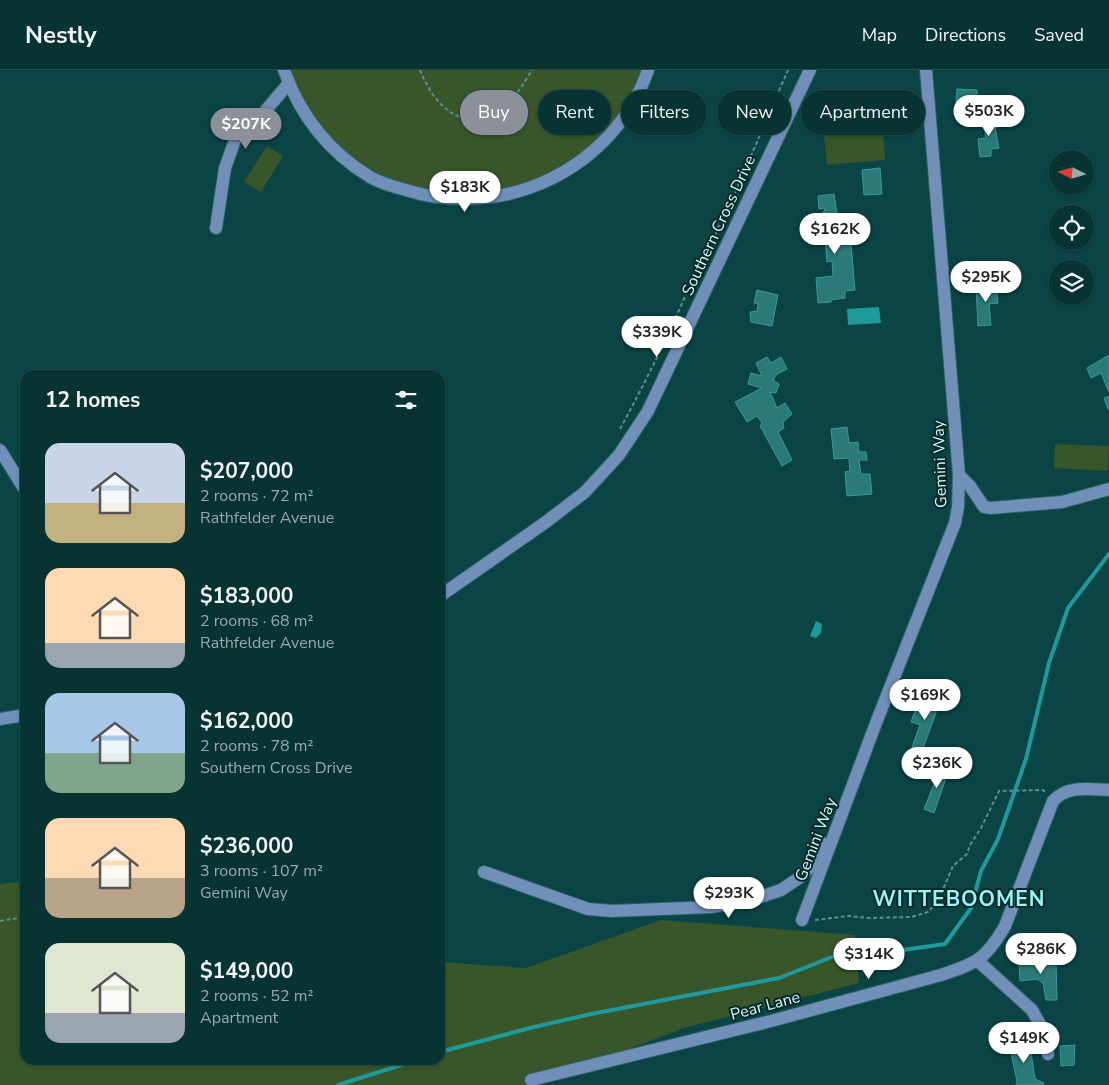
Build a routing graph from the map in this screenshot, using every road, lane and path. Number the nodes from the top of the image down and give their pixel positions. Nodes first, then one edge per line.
1 (284, 70) edge
2 (420, 70) edge
3 (532, 70) edge
4 (648, 70) edge
5 (788, 70) edge
6 (810, 70) edge
7 (926, 70) edge
8 (289, 83) junction
9 (216, 228) dead end
10 (617, 436) dead end
11 (0, 450) edge
12 (959, 475) junction
13 (20, 482) edge
14 (1109, 489) edge
15 (445, 593) edge
16 (20, 717) edge
17 (0, 719) edge
18 (876, 723) junction
19 (1109, 790) edge
20 (1053, 801) junction
21 (484, 872) dead end
22 (803, 917) joint
23 (20, 918) edge
24 (0, 921) edge
25 (978, 961) junction
26 (1048, 1054) dead end
27 (531, 1080) dead end
28 (549, 1080) edge

1 - 8 street
2 - 3 path
4 - 8 street
5 - 10 path
6 - 15 street, Southern Cross Drive
7 - 12 street, Gemini Way
8 - 9 street
11 - 13 street
12 - 14 street
12 - 18 street, Gemini Way
16 - 17 street
18 - 21 street
18 - 22 street, Gemini Way
19 - 20 street
20 - 22 path
20 - 25 street, Pear Lane
23 - 24 path
25 - 26 street
25 - 28 street, Pear Lane
27 - 28 street, Pear Lane

